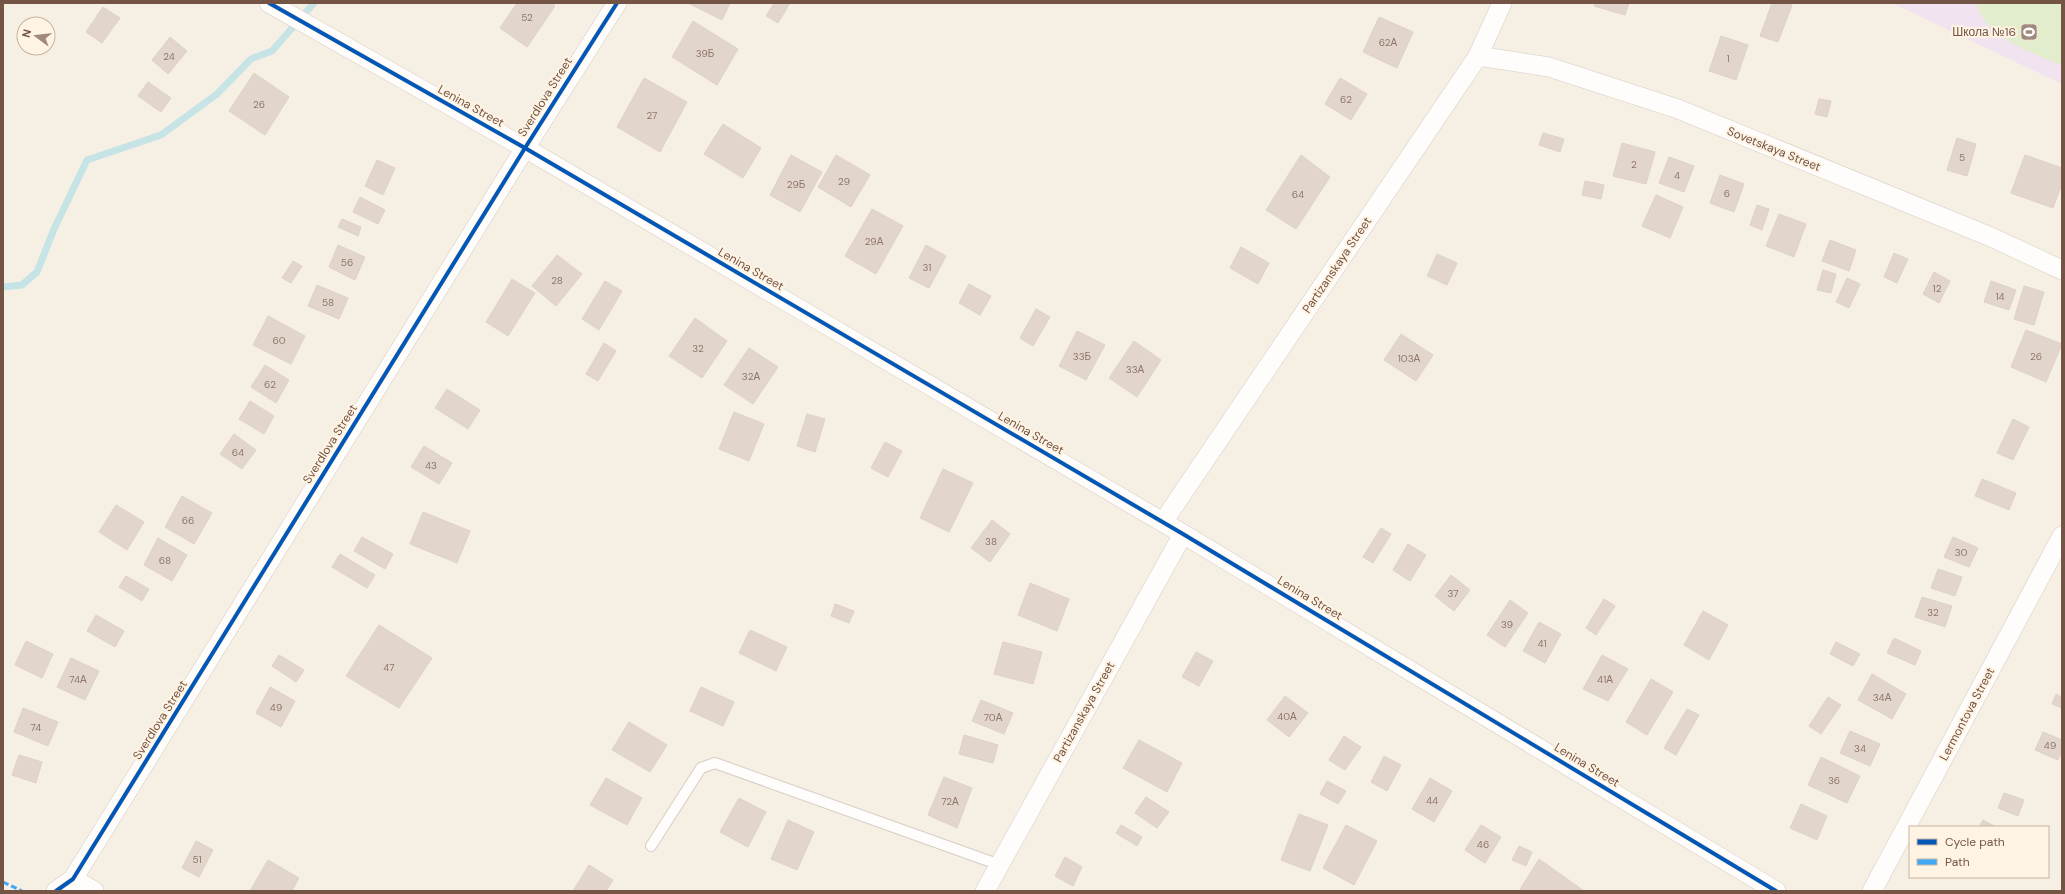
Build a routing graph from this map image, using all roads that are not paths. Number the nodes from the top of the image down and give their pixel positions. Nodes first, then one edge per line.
1 (269, 3) edge
2 (617, 3) edge
3 (1502, 3) edge
4 (1478, 56) junction
5 (525, 148) junction
6 (2062, 270) edge
7 (1163, 522) junction
8 (1183, 534) junction
9 (2062, 536) edge
10 (651, 846) dead end
11 (1000, 865) junction
12 (73, 879) junction
13 (56, 891) edge
14 (94, 891) edge
15 (985, 891) edge
16 (1776, 891) edge
17 (1872, 891) edge

1 - 5 street, Lenina Street
2 - 5 street, Sverdlova Street
3 - 4 street, Partizanskaya Street
4 - 6 street, Sovetskaya Street
4 - 7 street, Partizanskaya Street
5 - 7 street, Lenina Street
5 - 12 street, Sverdlova Street
7 - 8 street, Lenina Street
8 - 11 street, Partizanskaya Street
8 - 16 street, Lenina Street
9 - 17 street, Lermontova Street
10 - 11 lane
11 - 15 street, Partizanskaya Street
12 - 13 street, Sverdlova Street
12 - 14 street

